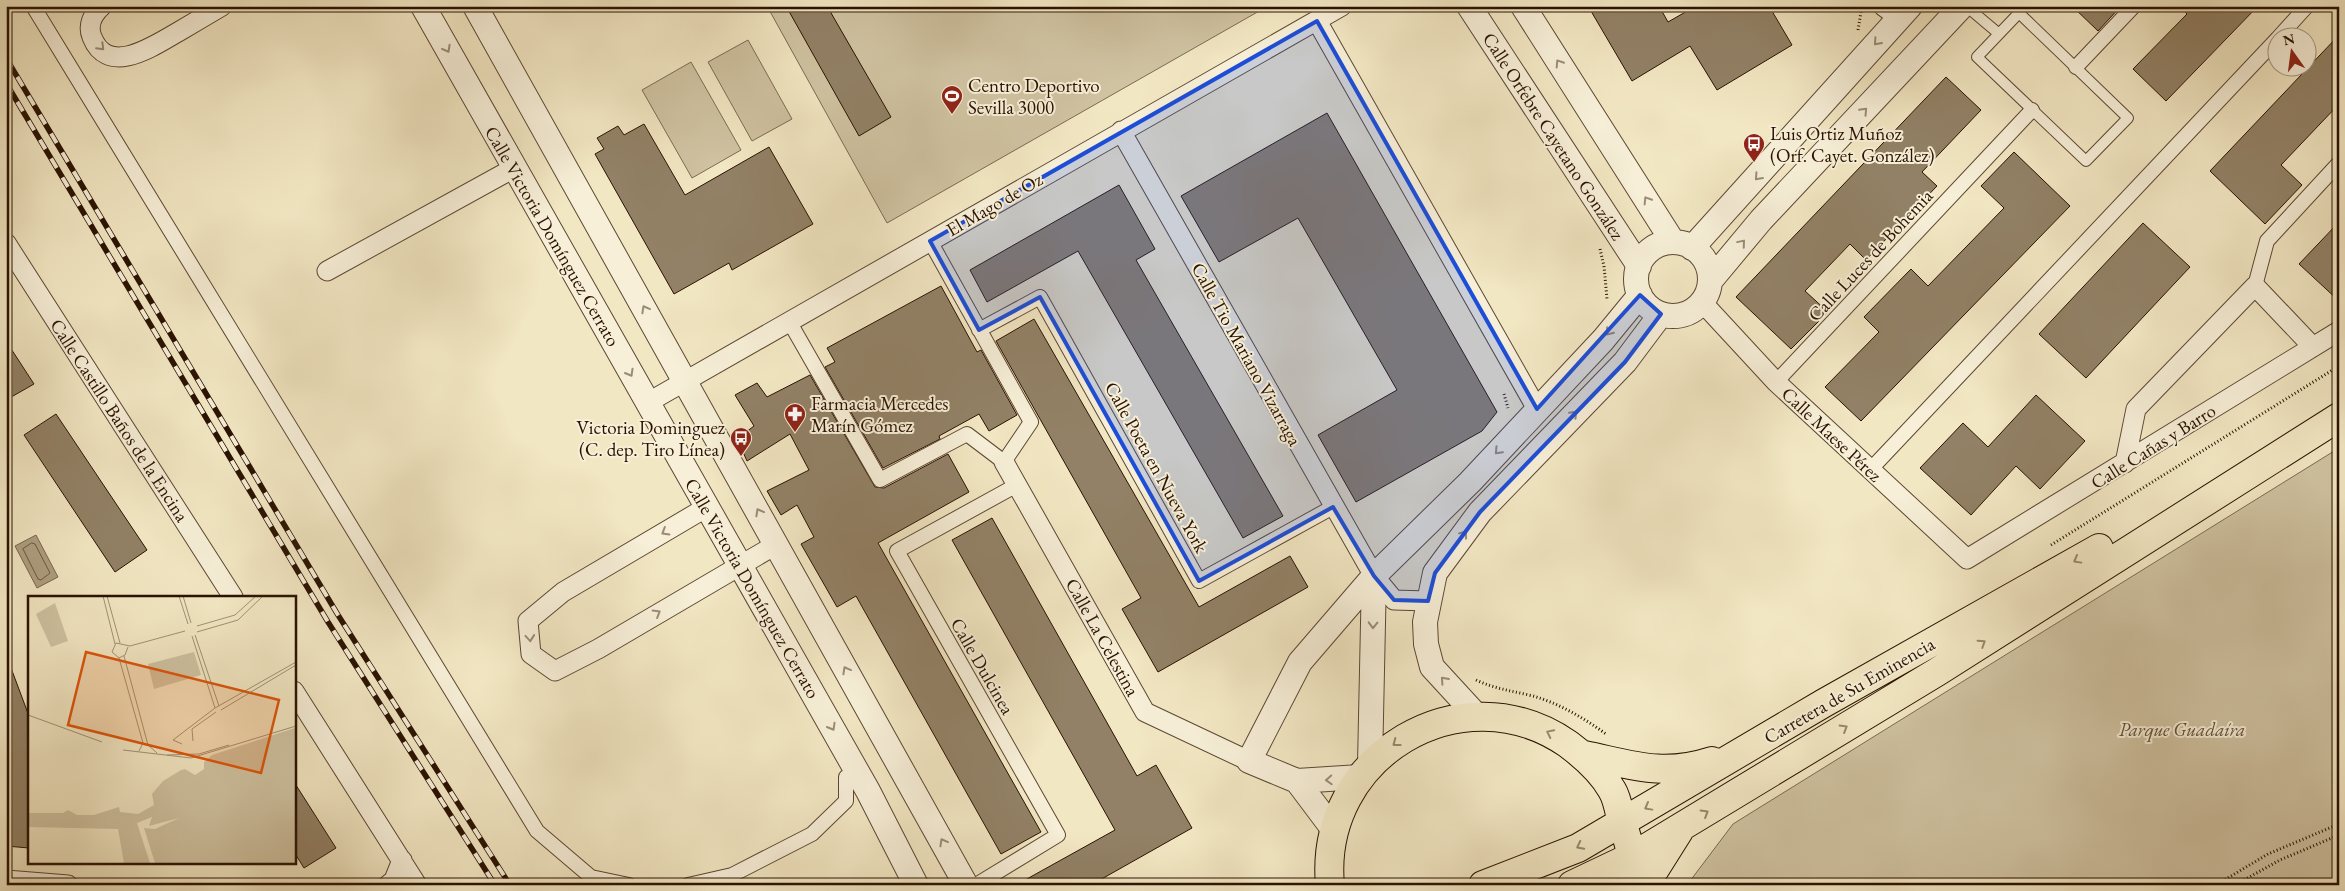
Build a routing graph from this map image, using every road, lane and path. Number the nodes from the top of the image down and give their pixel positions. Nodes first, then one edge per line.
1 (33, 6) edge
2 (102, 6) edge
3 (222, 6) edge
4 (423, 6) edge
5 (475, 6) edge
6 (1342, 6) edge
7 (1469, 6) edge
8 (1523, 6) edge
9 (1962, 6) edge
10 (1966, 6) edge
11 (2134, 6) edge
12 (2307, 6) edge
13 (1897, 10) edge
14 (1316, 21) junction
15 (2287, 28) edge
16 (1998, 34) junction
17 (2268, 49) edge
18 (2076, 67) junction
19 (2032, 110) junction
20 (1121, 131) junction
21 (2339, 163) edge
22 (514, 168) junction
23 (930, 241) junction
24 (6, 243) edge
25 (1683, 245) junction
26 (1639, 266) junction
27 (327, 271) dead end
28 (1711, 280) junction
29 (2255, 286) junction
30 (1640, 295) junction
31 (1702, 302) junction
32 (1661, 314) junction
33 (789, 320) junction
34 (980, 330) junction
35 (2339, 331) edge
36 (2313, 348) junction
37 (2339, 366) edge
38 (685, 380) junction
39 (1776, 382) junction
40 (647, 403) junction
41 (1537, 410) junction
42 (2339, 417) edge
43 (1004, 462) junction
44 (2124, 463) junction
45 (1870, 470) junction
46 (1017, 485) junction
47 (2216, 493) junction
48 (1333, 507) junction
49 (707, 508) junction
50 (776, 544) junction
51 (2048, 546) dead end
52 (1967, 559) joint
53 (739, 565) junction
54 (1374, 576) junction
55 (232, 596) edge
56 (1428, 601) junction
57 (1470, 677) dead end
58 (295, 694) edge
59 (1477, 716) junction
60 (1610, 736) dead end
61 (1746, 750) junction
62 (1584, 755) junction
63 (1249, 761) junction
64 (1365, 771) junction
65 (846, 777) dead end
66 (1297, 781) junction
67 (1622, 822) junction
68 (2339, 824) edge
69 (1682, 826) junction
70 (1333, 829) junction
71 (2339, 834) edge
72 (1633, 856) junction
73 (402, 860) junction
74 (6, 880) edge
75 (68, 885) edge
76 (388, 885) edge
77 (417, 885) edge
78 (629, 885) edge
79 (688, 885) edge
80 (916, 885) edge
81 (966, 885) edge
82 (976, 885) edge
83 (1330, 885) edge
84 (1483, 885) edge
85 (1572, 885) edge
86 (1632, 885) edge
87 (1645, 885) edge
88 (2216, 885) edge
89 (2235, 885) edge

1 - 78 street
2 -> 3 street
4 -> 22 street, Calle Victoria Domínguez Cerrato
38 -> 5 street
6 - 14 street, El Mago de Oz
7 - 26 street, Calle Orfebre Cayetano González
25 -> 8 street
28 -> 9 street
10 - 16 lane
11 - 18 street
12 - 15 street
13 -> 25 street
14 - 20 street, El Mago de Oz
14 - 41 street
16 - 18 lane
16 - 19 lane
17 - 45 street
18 - 19 lane
19 - 39 street, Calle Luces de Bohemia
20 - 23 street, El Mago de Oz
20 - 48 street, Calle Tio Mariano Vizarraga
21 - 29 street
22 - 27 street
22 -> 40 street, Calle Victoria Domínguez Cerrato
23 - 33 street, El Mago de Oz
23 - 34 street
24 - 55 street, Calle Castillo Baños de la Encina
25 - 26 street
25 - 28 street
26 - 30 street
28 - 31 street
29 - 36 street
29 - 44 street
30 - 32 street
30 -> 41 street
31 - 32 street
31 - 39 street, Calle Maese Pérez
56 -> 32 street
33 - 38 street, El Mago de Oz
33 - 43 street
34 - 43 street
34 - 48 street, Calle Poeta en Nueva York
35 - 36 street, Calle Cañas y Barro
36 - 44 street, Calle Cañas y Barro
37 - 51 path
38 - 40 street, El Mago de Oz
50 -> 38 street
39 - 45 street, Calle Maese Pérez
40 - 49 street, Calle Victoria Domínguez Cerrato
41 -> 54 street
42 - 47 main road, Carretera de Su Eminencia
43 - 46 street, Calle La Celestina
44 - 52 street, Calle Cañas y Barro
45 - 52 street, Calle Maese Pérez
46 - 63 street, Calle La Celestina
46 - 82 street, Calle Dulcinea
47 -> 61 main road, Carretera de Su Eminencia
69 -> 47 main road, Carretera de Su Eminencia
48 - 54 street, Calle Tio Mariano Vizarraga
49 - 53 street, Calle Victoria Domínguez Cerrato
49 -> 53 street
50 - 53 street
81 -> 50 street
53 -> 80 street, Calle Victoria Domínguez Cerrato
54 - 56 street, Calle Tio Mariano Vizarraga
54 - 63 street
54 -> 64 street
59 -> 56 street
57 - 60 path
58 - 73 street
62 -> 59 main road
59 -> 64 main road
61 - 62 main road
61 -> 67 main road, Carretera de Su Eminencia
62 - 67 main road
63 - 66 street
64 -> 66 street
64 - 70 main road
65 - 79 street
66 - 70 street
67 - 72 main road
67 -> 84 main road, Carretera de Su Eminencia
68 - 88 path
69 - 72 main road, Carretera de Su Eminencia
69 - 87 main road
70 - 83 main road
71 - 89 path
72 - 85 main road, Carretera de Su Eminencia
72 - 86 main road
73 - 76 street
73 - 77 street
74 - 75 street

